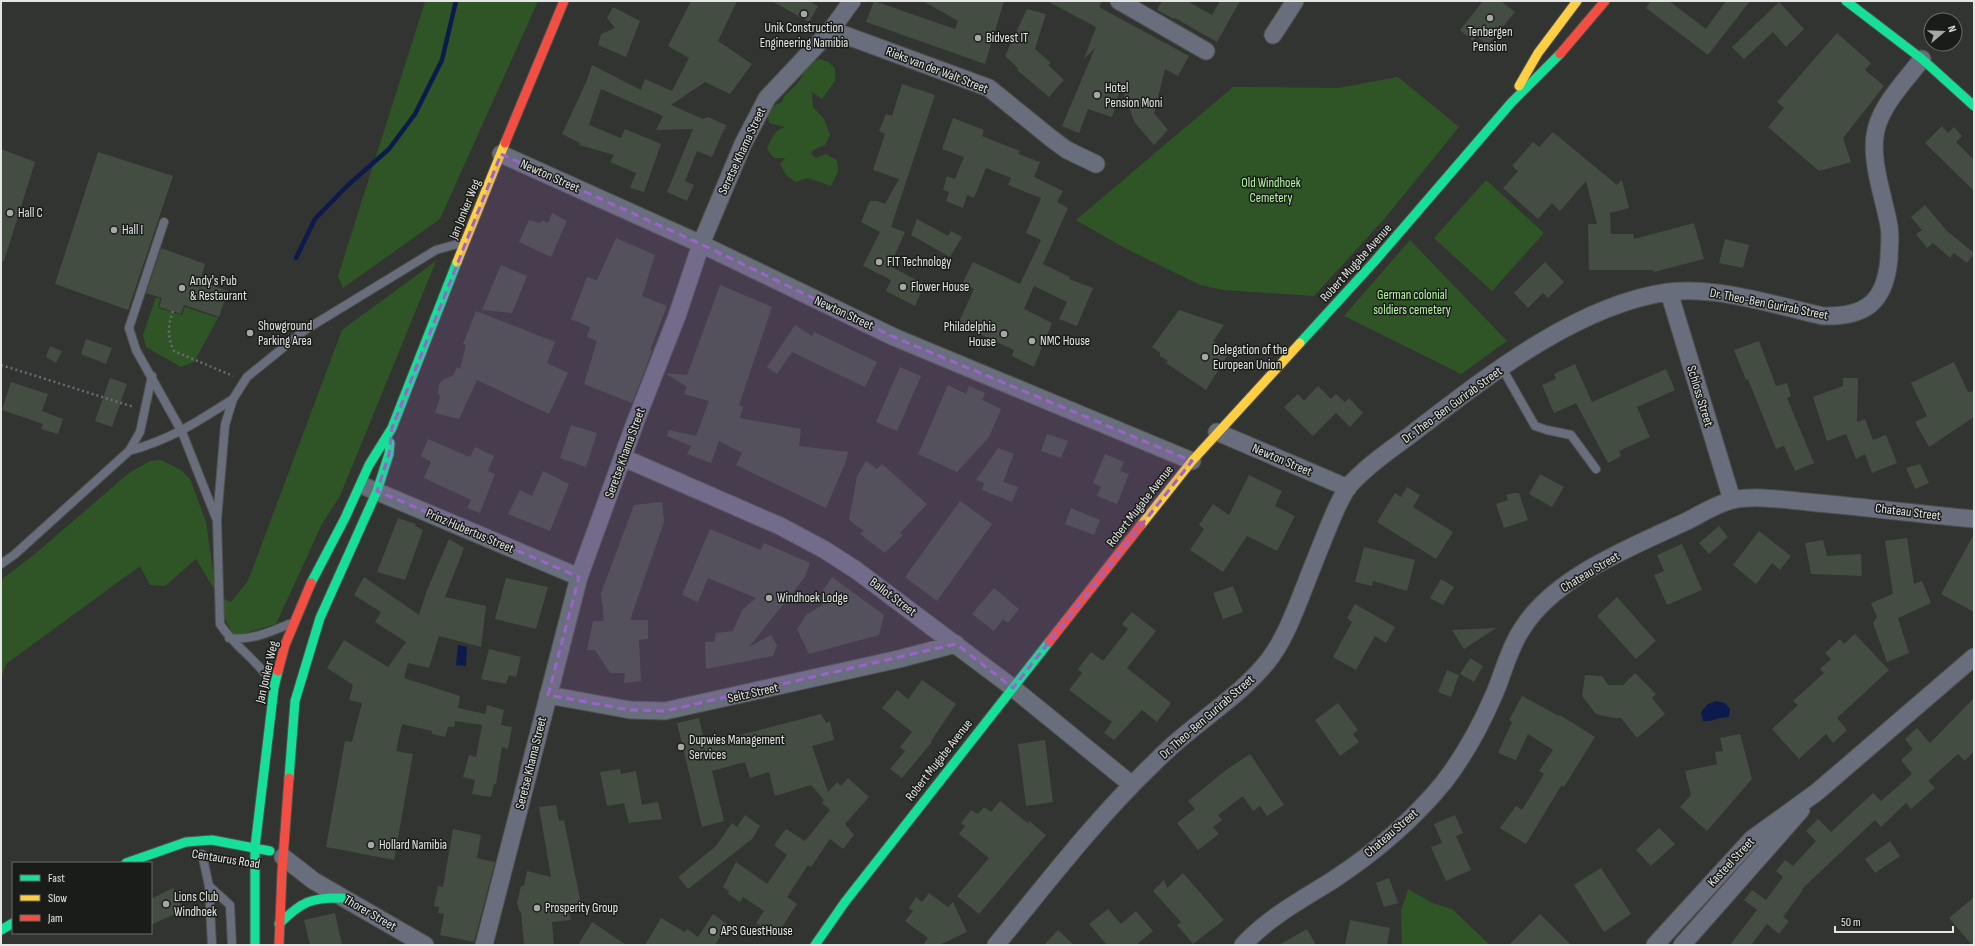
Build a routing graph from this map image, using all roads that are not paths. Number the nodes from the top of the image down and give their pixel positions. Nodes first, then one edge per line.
1 (564, 1) edge
2 (852, 1) edge
3 (1119, 1) edge
4 (1295, 1) edge
5 (1577, 1) edge
6 (1606, 1) edge
7 (1846, 1) edge
8 (830, 30) junction
9 (1273, 35) dead end
10 (1206, 51) dead end
11 (1922, 60) junction
12 (1511, 103) junction
13 (1974, 106) edge
14 (501, 154) junction
15 (1096, 164) dead end
16 (164, 222) dead end
17 (466, 241) junction
18 (701, 244) junction
19 (1669, 292) junction
20 (1502, 368) junction
21 (152, 376) junction
22 (233, 398) junction
23 (392, 428) junction
24 (182, 432) junction
25 (1217, 432) junction
26 (129, 452) junction
27 (624, 458) junction
28 (1192, 461) junction
29 (1596, 469) dead end
30 (360, 485) junction
31 (1348, 488) junction
32 (377, 491) junction
33 (1732, 500) junction
34 (1974, 519) edge
35 (217, 520) junction
36 (1, 564) edge
37 (579, 577) junction
38 (294, 622) junction
39 (229, 638) junction
40 (956, 644) junction
41 (1974, 657) edge
42 (274, 688) junction
43 (1013, 688) junction
44 (548, 696) junction
45 (1132, 784) junction
46 (1817, 792) junction
47 (255, 847) junction
48 (163, 850) junction
49 (182, 853) dead end
50 (202, 854) dead end
51 (129, 862) edge
52 (280, 866) junction
53 (314, 881) joint
54 (209, 886) junction
55 (343, 898) junction
56 (12, 924) edge
57 (280, 924) junction
58 (1, 930) edge
59 (212, 945) edge
60 (232, 945) edge
61 (256, 945) edge
62 (279, 945) edge
63 (425, 945) edge
64 (484, 945) edge
65 (815, 945) edge
66 (996, 945) edge
67 (1243, 945) edge
68 (1655, 945) edge
69 (1682, 945) edge

1 - 14 main road, Jan Jonker Weg
2 - 8 street, Seretse Khama Street
3 - 10 street
4 - 9 street
5 - 12 main road, Robert Mugabe Avenue
6 - 12 main road, Robert Mugabe Avenue
7 - 11 main road
8 - 15 street, Rieks van der Walt Street
8 - 18 street, Seretse Khama Street
11 - 13 main road
11 - 19 street, Dr. Theo-Ben Gurirab Street
12 - 25 main road, Robert Mugabe Avenue
14 - 17 main road, Jan Jonker Weg
14 - 18 street, Newton Street
16 - 21 lane
17 - 22 lane
17 - 23 main road, Jan Jonker Weg
18 - 27 street, Seretse Khama Street
18 - 28 street, Newton Street
19 - 20 street, Dr. Theo-Ben Gurirab Street
19 - 33 street, Schloss Street
20 - 29 lane
20 - 31 street, Dr. Theo-Ben Gurirab Street
21 - 24 lane
21 - 26 lane
22 - 24 lane
22 - 35 lane
23 - 30 main road, Jan Jonker Weg
23 - 32 main road, Jan Jonker Weg
24 - 26 lane
24 - 35 lane
25 - 28 main road, Robert Mugabe Avenue
25 - 31 street, Newton Street
26 - 36 lane
27 - 37 street, Seretse Khama Street
27 - 40 street, Ballot Street
28 - 43 main road, Robert Mugabe Avenue
30 - 32 street, Prinz Hubertus Street
30 - 38 main road, Jan Jonker Weg
31 - 45 street, Dr. Theo-Ben Gurirab Street
32 - 37 street, Prinz Hubertus Street
32 - 52 main road, Jan Jonker Weg
33 - 34 street, Chateau Street
33 - 67 street, Chateau Street
35 - 39 lane
37 - 44 street, Seretse Khama Street
38 - 39 lane
38 - 42 main road, Jan Jonker Weg
39 - 42 lane
40 - 43 street, Ballot Street
40 - 44 street, Seitz Street
41 - 46 street, Kasteel Street
42 - 47 main road, Jan Jonker Weg
43 - 45 street, Ballot Street
43 - 65 main road, Robert Mugabe Avenue
44 - 64 street, Seretse Khama Street
45 - 66 street, Dr. Theo-Ben Gurirab Street
46 - 68 street, Kasteel Street
46 - 69 street, Kasteel Street
47 - 48 main road, Centaurus Road
47 - 52 main road, Centaurus Road
47 - 61 main road, Jan Jonker Weg
48 - 49 main road, Centaurus Road
48 - 51 main road, Centaurus Road
50 - 54 lane
52 - 53 street, Centaurus Road
52 - 57 main road, Jan Jonker Weg
53 - 55 street, Thorer Street
54 - 59 lane
54 - 60 lane
55 - 57 main road
55 - 63 street, Thorer Street
56 - 58 main road
57 - 62 main road, Jan Jonker Weg

